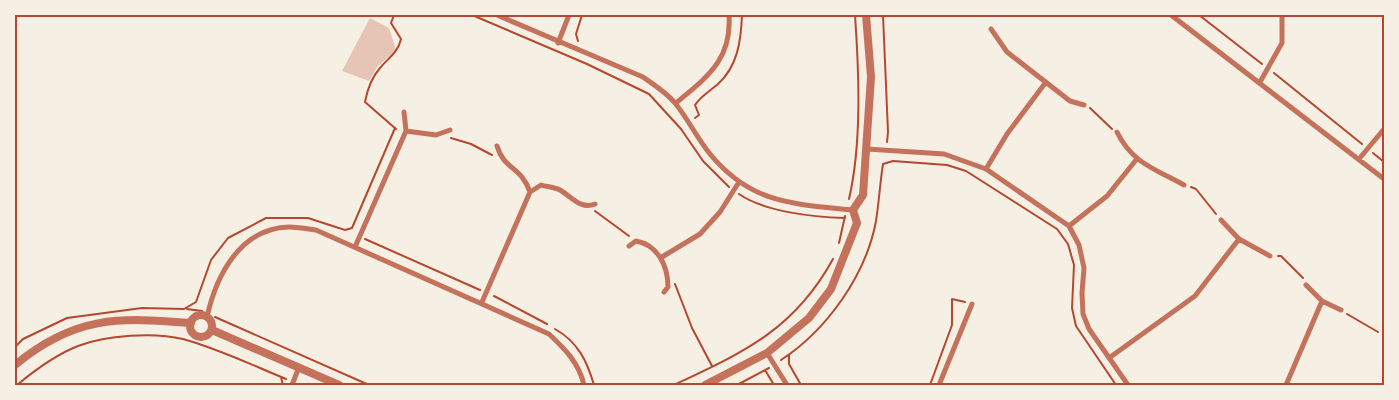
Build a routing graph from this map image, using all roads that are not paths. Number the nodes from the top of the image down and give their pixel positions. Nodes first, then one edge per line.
1 (497, 15) edge
2 (569, 15) edge
3 (729, 15) edge
4 (866, 15) edge
5 (1171, 15) edge
6 (1282, 15) edge
7 (991, 30) dead end
8 (558, 43) junction
9 (1046, 82) junction
10 (1260, 82) junction
11 (676, 103) junction
12 (1084, 105) road end
13 (404, 112) dead end
14 (1384, 129) edge
15 (450, 130) dead end
16 (405, 132) junction
17 (1117, 132) road end
18 (497, 146) dead end
19 (867, 149) junction
20 (1359, 159) junction
21 (1136, 160) junction
22 (986, 168) junction
23 (1384, 179) edge
24 (739, 182) junction
25 (1184, 184) road end
26 (530, 192) junction
27 (595, 204) dead end
28 (850, 210) junction
29 (1221, 220) road end
30 (1069, 226) junction
31 (1239, 239) junction
32 (628, 246) dead end
33 (355, 247) junction
34 (1270, 256) road end
35 (662, 257) junction
36 (1306, 285) road end
37 (664, 292) dead end
38 (1322, 301) junction
39 (482, 302) junction
40 (972, 304) road end
41 (1341, 310) road end
42 (208, 316) junction
43 (191, 323) junction
44 (212, 330) junction
45 (767, 353) junction
46 (1109, 358) junction
47 (15, 365) edge
48 (299, 367) junction
49 (292, 385) edge
50 (339, 385) edge
51 (584, 385) edge
52 (705, 385) edge
53 (788, 385) edge
54 (939, 385) edge
55 (1128, 385) edge
56 (1286, 385) edge

1 - 8 street
2 - 8 street
3 - 11 street
4 - 19 street
5 - 10 street
6 - 10 street
7 - 9 street
8 - 11 street
9 - 12 street
9 - 22 street
10 - 20 street
11 - 24 street
13 - 16 street
14 - 20 street
15 - 16 street
16 - 33 street
17 - 21 street
18 - 26 street
19 - 22 street
19 - 28 street
20 - 23 street
21 - 25 street
21 - 30 street
22 - 30 street
24 - 28 street
24 - 35 street
26 - 27 street
26 - 39 street
28 - 45 street
29 - 31 street
30 - 46 street
31 - 34 street
31 - 46 street
32 - 35 street
33 - 39 street
33 - 42 street
35 - 37 street
36 - 38 street
38 - 41 street
38 - 56 street
39 - 51 street
40 - 54 street
42 - 43 street
42 - 44 street
43 - 44 street
43 - 47 street
44 - 48 street
45 - 52 street
45 - 53 street
46 - 55 street
48 - 49 street
48 - 50 street

